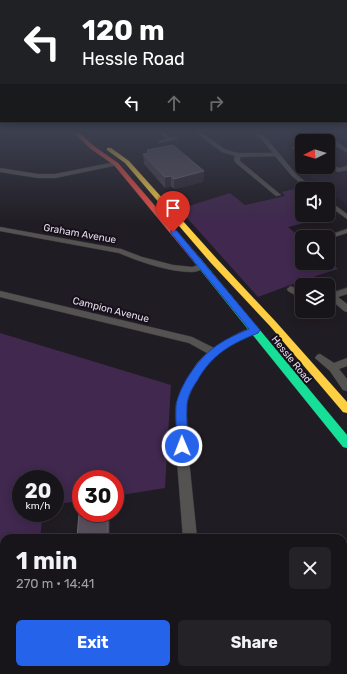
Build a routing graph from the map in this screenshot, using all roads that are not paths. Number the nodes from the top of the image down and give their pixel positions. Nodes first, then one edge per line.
1 (127, 162) edge
2 (239, 162) edge
3 (284, 162) edge
4 (116, 164) joint
5 (335, 168) edge
6 (347, 168) edge
7 (0, 170) edge
8 (302, 182) edge
9 (282, 188) dead end
10 (272, 191) junction
11 (278, 195) dead end
12 (335, 208) edge
13 (347, 217) edge
14 (3, 230) edge
15 (347, 232) edge
16 (335, 235) edge
17 (0, 237) edge
18 (202, 266) junction
19 (291, 289) dead end
20 (347, 291) edge
21 (295, 292) edge
22 (0, 294) edge
23 (335, 295) edge
24 (335, 301) edge
25 (347, 309) edge
26 (255, 330) junction
27 (214, 352) junction
28 (320, 358) dead end
29 (347, 362) edge
30 (333, 368) junction
31 (347, 387) edge
32 (347, 409) edge
33 (347, 443) edge
34 (190, 534) edge

1 - 32 street, Hessle Road
2 - 10 street
3 - 8 street
4 - 7 street
4 - 18 street, Hessle Road
5 - 6 street
9 - 10 street
10 - 11 street
12 - 13 street
14 - 17 street
14 - 18 street, Graham Avenue
15 - 16 street
18 - 26 street, Hessle Road
19 - 21 street
20 - 23 street
22 - 27 street, Campion Avenue
24 - 25 street
26 - 27 street
26 - 33 street, Hessle Road
27 - 34 street
28 - 30 street
29 - 30 street
30 - 31 street

